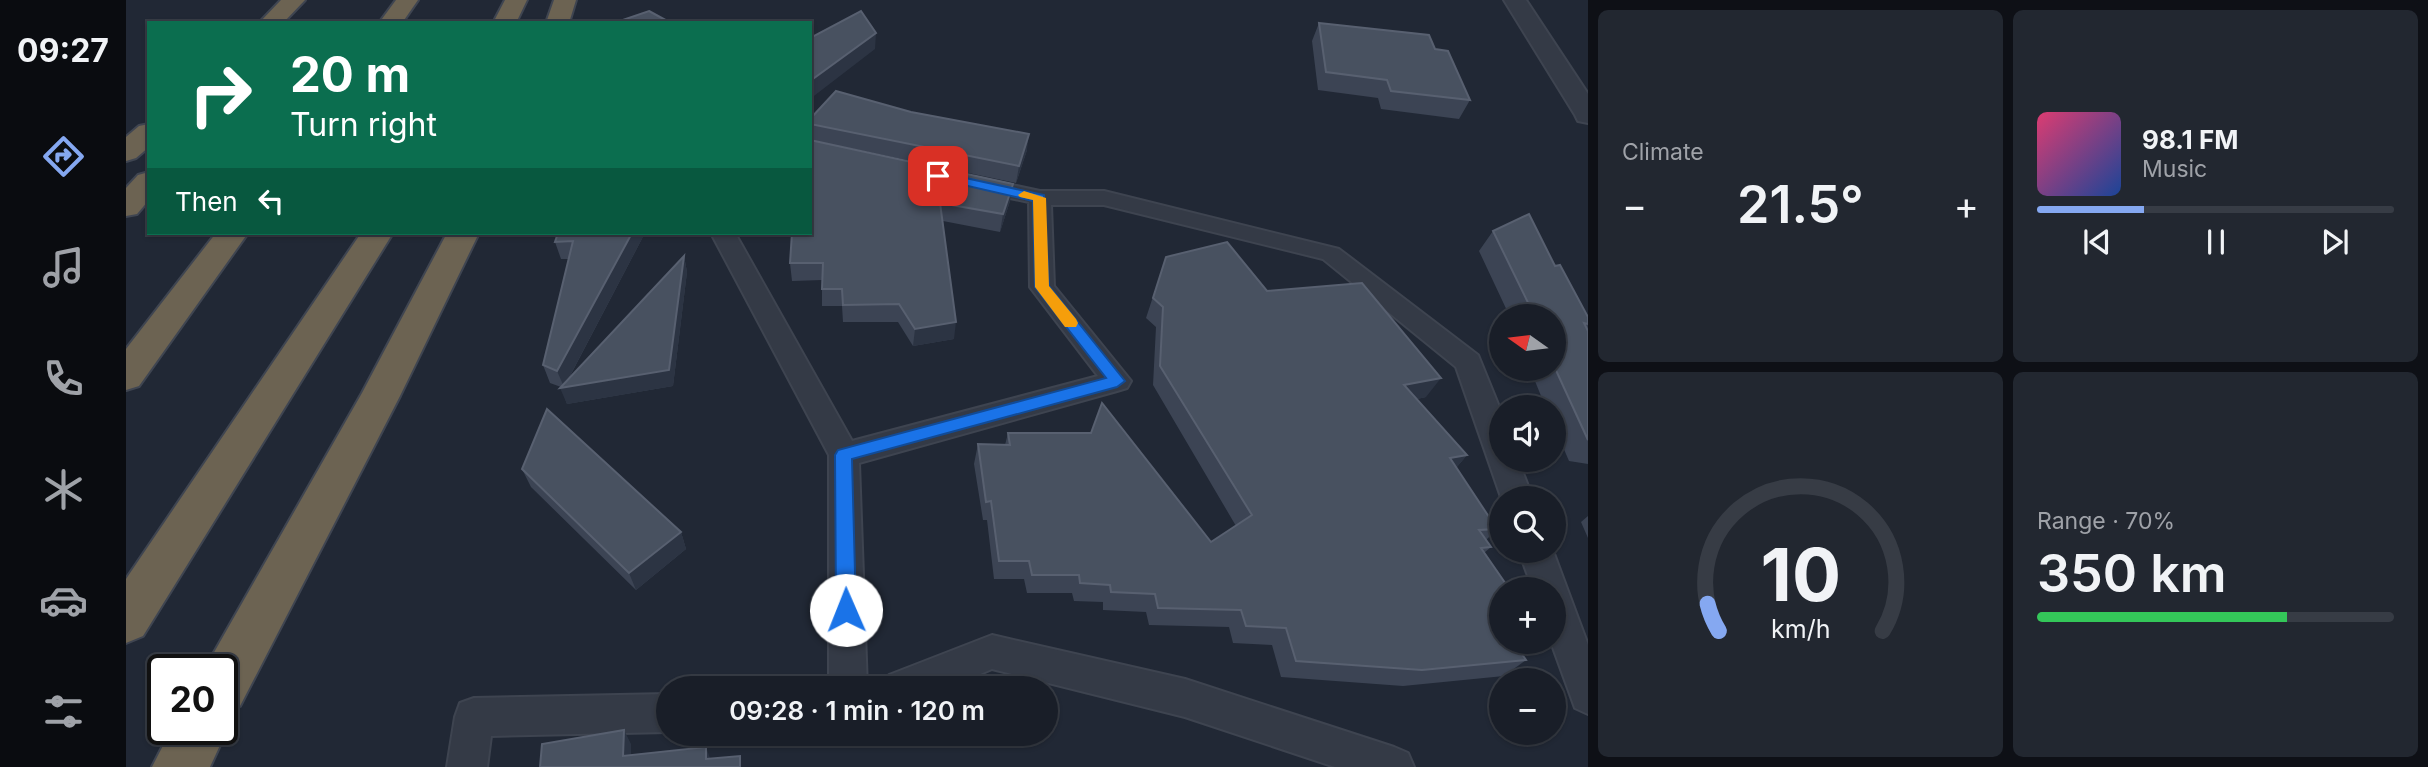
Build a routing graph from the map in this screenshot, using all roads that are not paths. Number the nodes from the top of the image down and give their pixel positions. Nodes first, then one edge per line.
1 (294, 0) edge
2 (310, 0) edge
3 (407, 0) edge
4 (516, 0) edge
5 (565, 0) edge
6 (1515, 0) edge
7 (272, 21) edge
8 (293, 21) edge
9 (391, 21) edge
10 (505, 21) edge
11 (558, 21) edge
12 (1588, 115) edge
13 (147, 134) edge
14 (126, 152) edge
15 (959, 180) edge
16 (147, 183) edge
17 (1040, 198) junction
18 (126, 206) edge
19 (231, 235) edge
20 (376, 235) edge
21 (462, 235) edge
22 (724, 235) edge
23 (126, 376) edge
24 (1489, 419) edge
25 (844, 455) junction
26 (126, 620) edge
27 (1566, 634) edge
28 (238, 658) edge
29 (848, 676) edge
30 (932, 676) edge
31 (1588, 695) edge
32 (656, 713) edge
33 (192, 745) edge
34 (180, 767) edge
35 (467, 767) edge
36 (1394, 767) edge

1 - 7 highway
2 - 8 highway
3 - 9 highway
4 - 10 highway
5 - 11 highway
6 - 12 street
13 - 14 highway
15 - 17 lane
16 - 18 highway
17 - 24 lane
17 - 25 lane
19 - 23 highway
20 - 26 highway
21 - 28 highway
22 - 25 lane
25 - 29 lane
27 - 31 lane
30 - 36 lane
32 - 35 lane
33 - 34 highway

